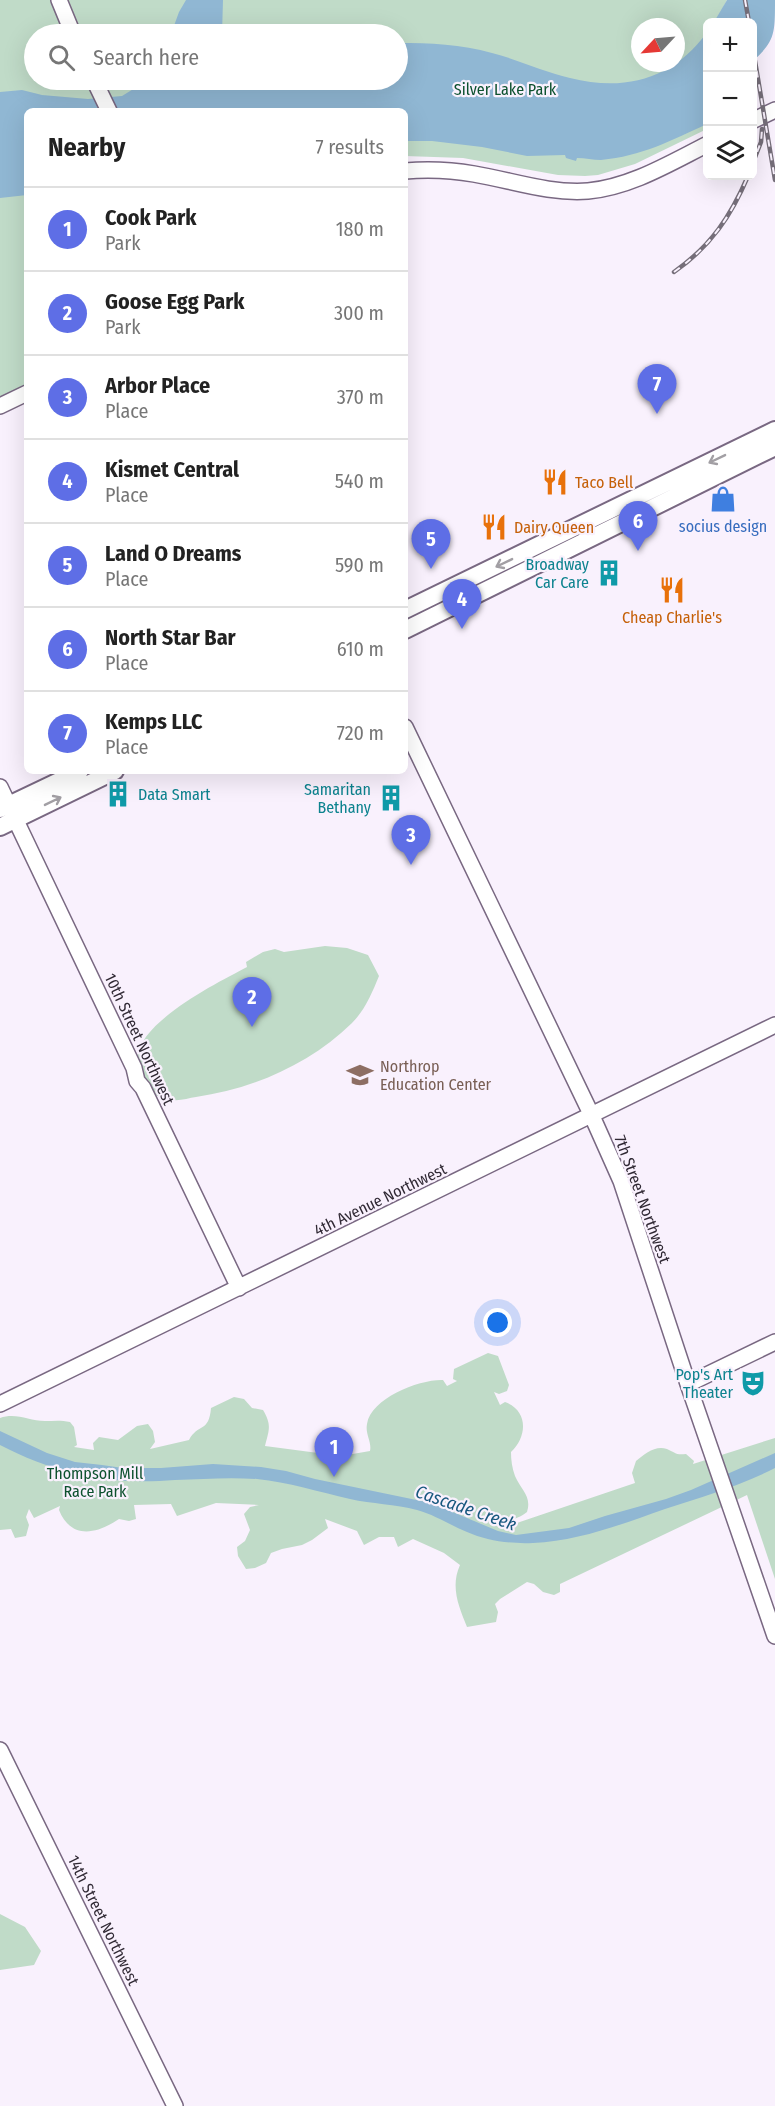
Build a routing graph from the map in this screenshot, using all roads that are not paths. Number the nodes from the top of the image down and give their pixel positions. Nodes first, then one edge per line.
1 (59, 0) edge
2 (70, 24) edge
3 (99, 90) edge
4 (108, 108) edge
5 (775, 110) edge
6 (757, 120) edge
7 (703, 146) edge
8 (408, 171) edge
9 (24, 394) edge
10 (0, 406) edge
11 (775, 430) edge
12 (775, 447) edge
13 (408, 609) edge
14 (408, 629) edge
15 (408, 733) edge
16 (75, 774) edge
17 (107, 774) edge
18 (0, 787) edge
19 (8, 811) edge
20 (0, 827) edge
21 (775, 1025) edge
22 (592, 1116) junction
23 (239, 1288) junction
24 (775, 1342) edge
25 (688, 1384) junction
26 (0, 1404) edge
27 (775, 1635) edge
28 (0, 1750) edge
29 (175, 2106) edge

1 - 2 main road
3 - 4 main road
5 - 6 main road
7 - 8 main road
9 - 10 main road
11 -> 13 main road
12 - 14 main road
15 - 22 main road, 7th Street Northwest
16 - 19 main road
19 -> 17 main road
18 - 19 main road, 10th Street Northwest
19 - 20 main road
19 - 23 main road, 10th Street Northwest
21 - 22 main road, 4th Avenue Northwest
22 - 23 main road, 4th Avenue Northwest
22 - 25 main road, 7th Street Northwest
23 - 26 main road, 4th Avenue Northwest
24 - 25 main road
25 - 27 main road, 7th Street Northwest
28 - 29 main road, 14th Street Northwest

